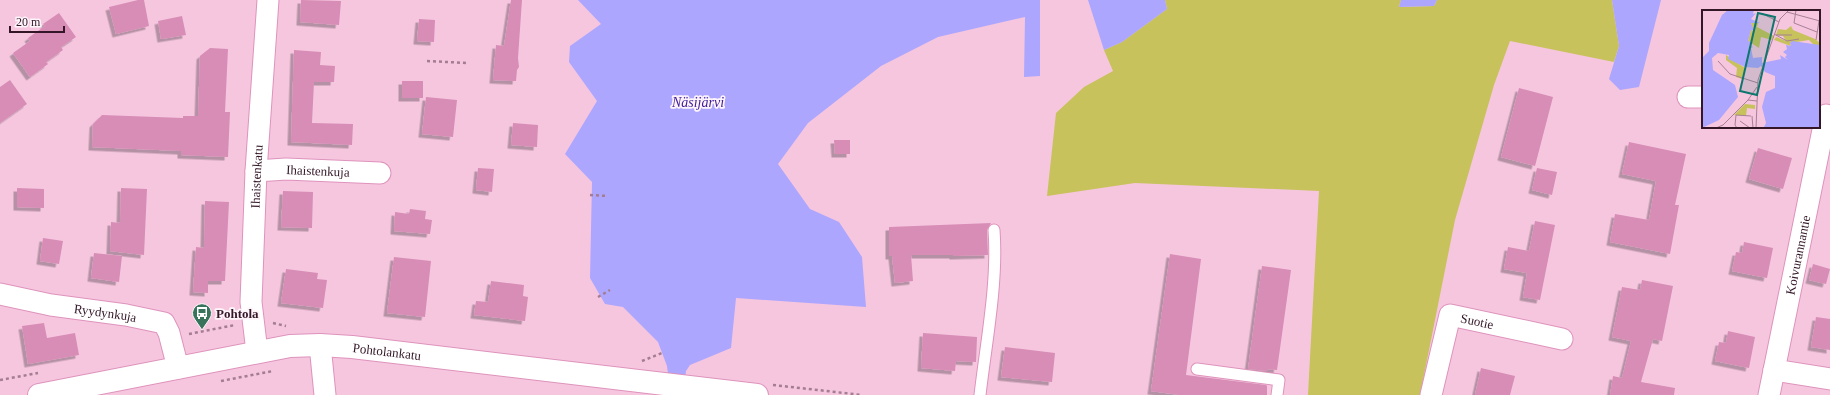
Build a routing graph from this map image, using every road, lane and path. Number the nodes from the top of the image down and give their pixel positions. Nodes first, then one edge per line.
1 (268, 0) edge
2 (427, 61) dead end
3 (467, 63) dead end
4 (1825, 115) edge
5 (256, 171) junction
6 (380, 172) dead end
7 (590, 195) dead end
8 (608, 196) dead end
9 (994, 230) dead end
10 (610, 290) dead end
11 (0, 294) edge
12 (598, 298) dead end
13 (1562, 339) dead end
14 (320, 345) junction
15 (257, 352) junction
16 (662, 352) dead end
17 (636, 361) dead end
18 (178, 368) junction
19 (1197, 369) dead end
20 (1774, 370) junction
21 (1830, 379) edge
22 (755, 391) edge
23 (39, 395) edge
24 (325, 395) edge
25 (862, 395) edge
26 (980, 395) edge
27 (1277, 395) edge
28 (1431, 395) edge
29 (1769, 395) edge

1 - 5 street, Ihaistenkatu
2 - 3 path
4 - 20 street, Koivurannantie
5 - 6 street, Ihaistenkuja
5 - 15 street, Ihaistenkatu
7 - 8 path
9 - 26 lane
10 - 12 path
11 - 18 street, Ryydynkuja
13 - 28 street, Suotie
14 - 15 main road, Pohtolankatu
14 - 22 main road, Pohtolankatu
14 - 24 street
15 - 18 main road, Pohtolankatu
16 - 17 path
18 - 23 main road, Pohtolankatu
19 - 27 lane
20 - 21 street
20 - 29 street, Koivurannantie
22 - 25 path

